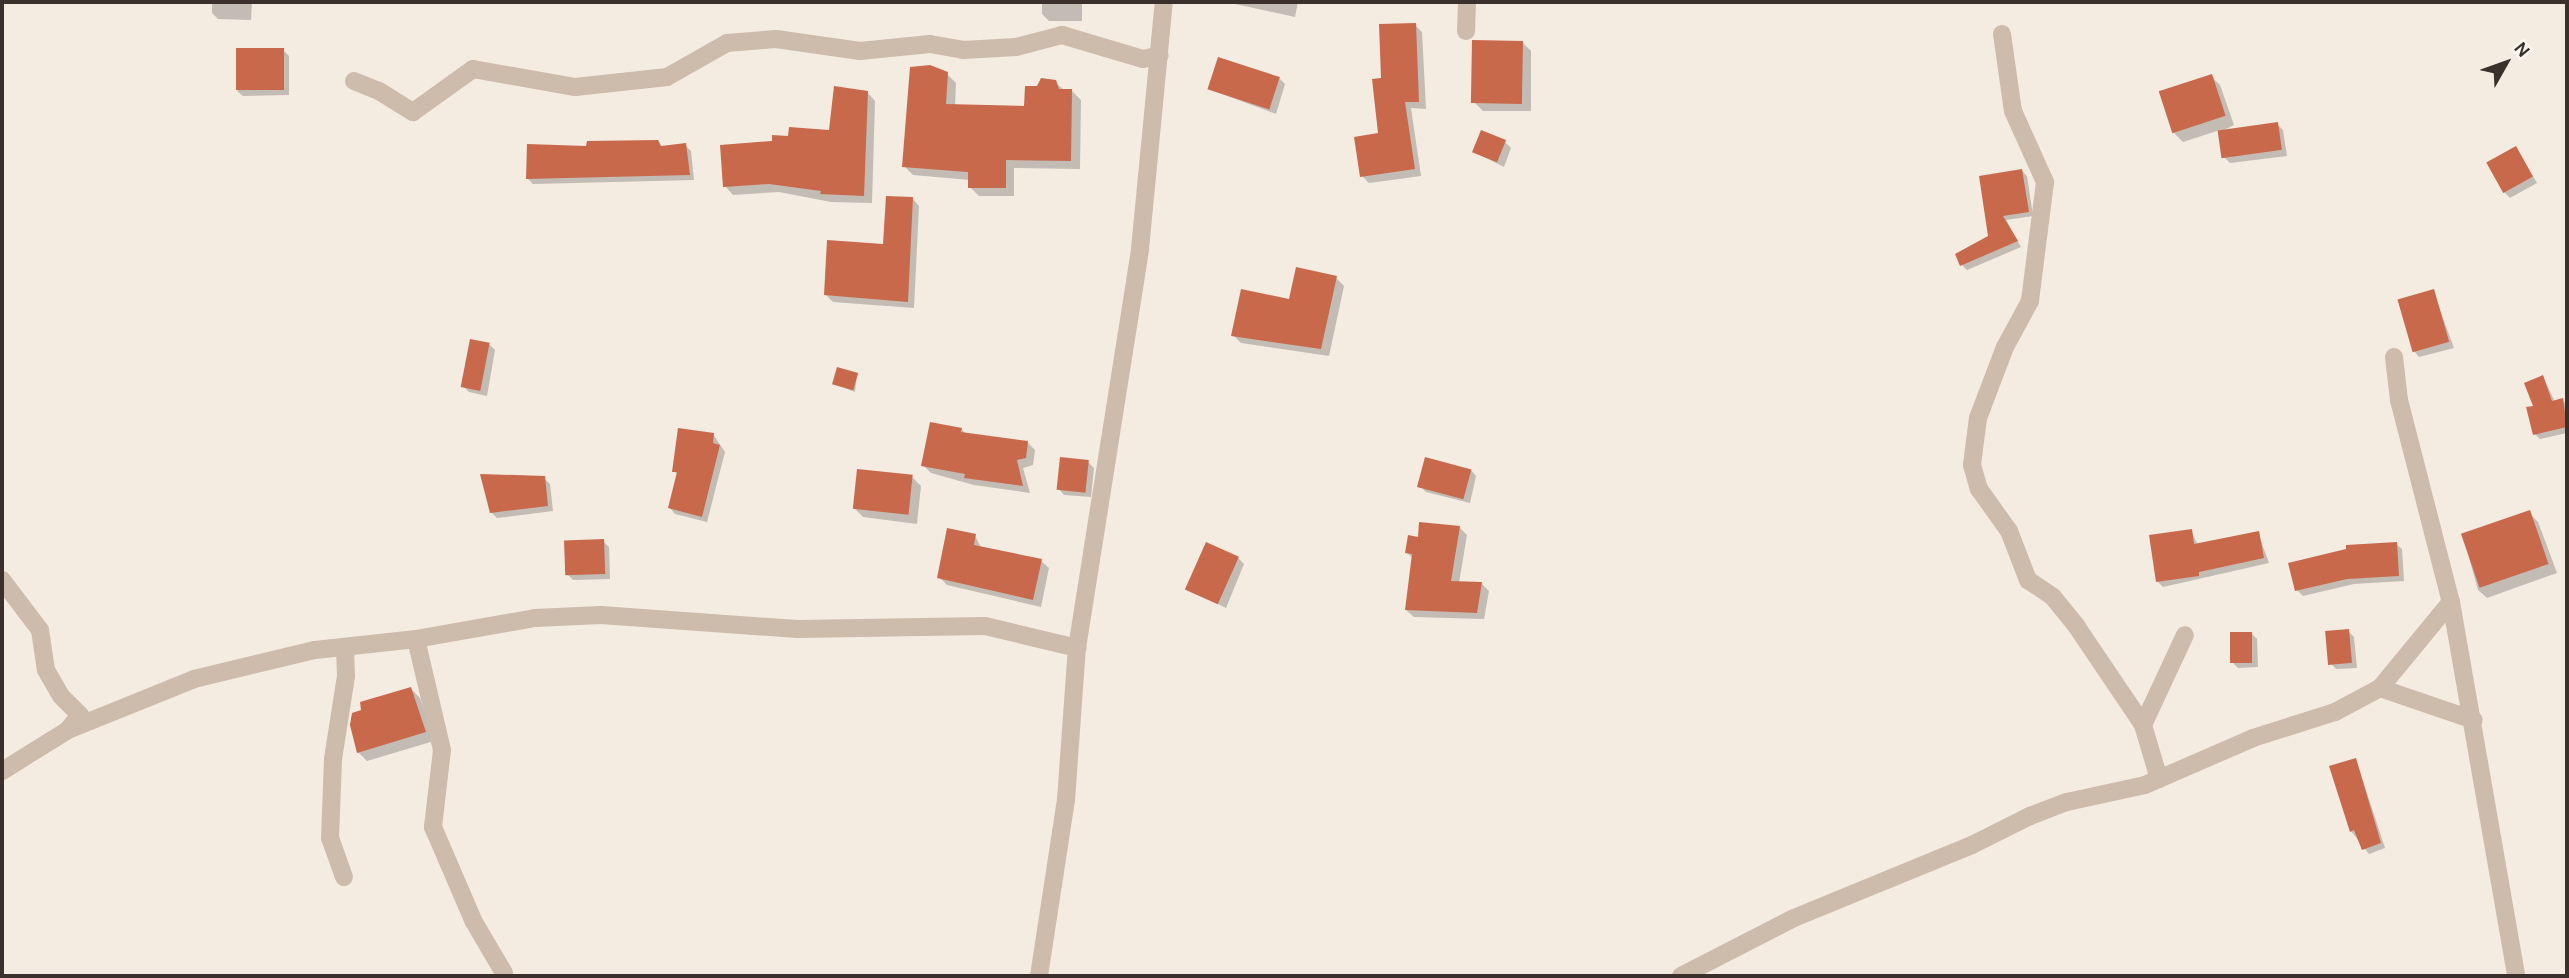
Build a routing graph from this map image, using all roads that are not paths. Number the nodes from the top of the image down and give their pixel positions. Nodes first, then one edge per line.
1 (1164, 2) edge
2 (1467, 2) edge
3 (1466, 31) dead end
4 (2002, 34) dead end
5 (1160, 55) junction
6 (354, 81) dead end
7 (2394, 358) dead end
8 (2, 580) edge
9 (2451, 602) junction
10 (2185, 635) dead end
11 (416, 639) junction
12 (345, 647) junction
13 (1077, 648) junction
14 (2380, 688) junction
15 (2473, 720) junction
16 (2143, 725) junction
17 (68, 730) junction
18 (2, 771) edge
19 (2159, 779) junction
20 (344, 877) dead end
21 (504, 973) dead end
22 (1039, 976) edge
23 (1681, 976) edge
24 (2516, 976) edge

1 - 5 street
2 - 3 street
4 - 16 street
5 - 6 street
5 - 13 street
7 - 9 street
8 - 17 street
9 - 14 street
9 - 15 street
10 - 16 street
11 - 12 street
11 - 13 street
11 - 21 street
12 - 17 street
12 - 20 street
13 - 22 street
14 - 15 street
14 - 19 street
15 - 24 street
16 - 19 street
17 - 18 street
19 - 23 street

